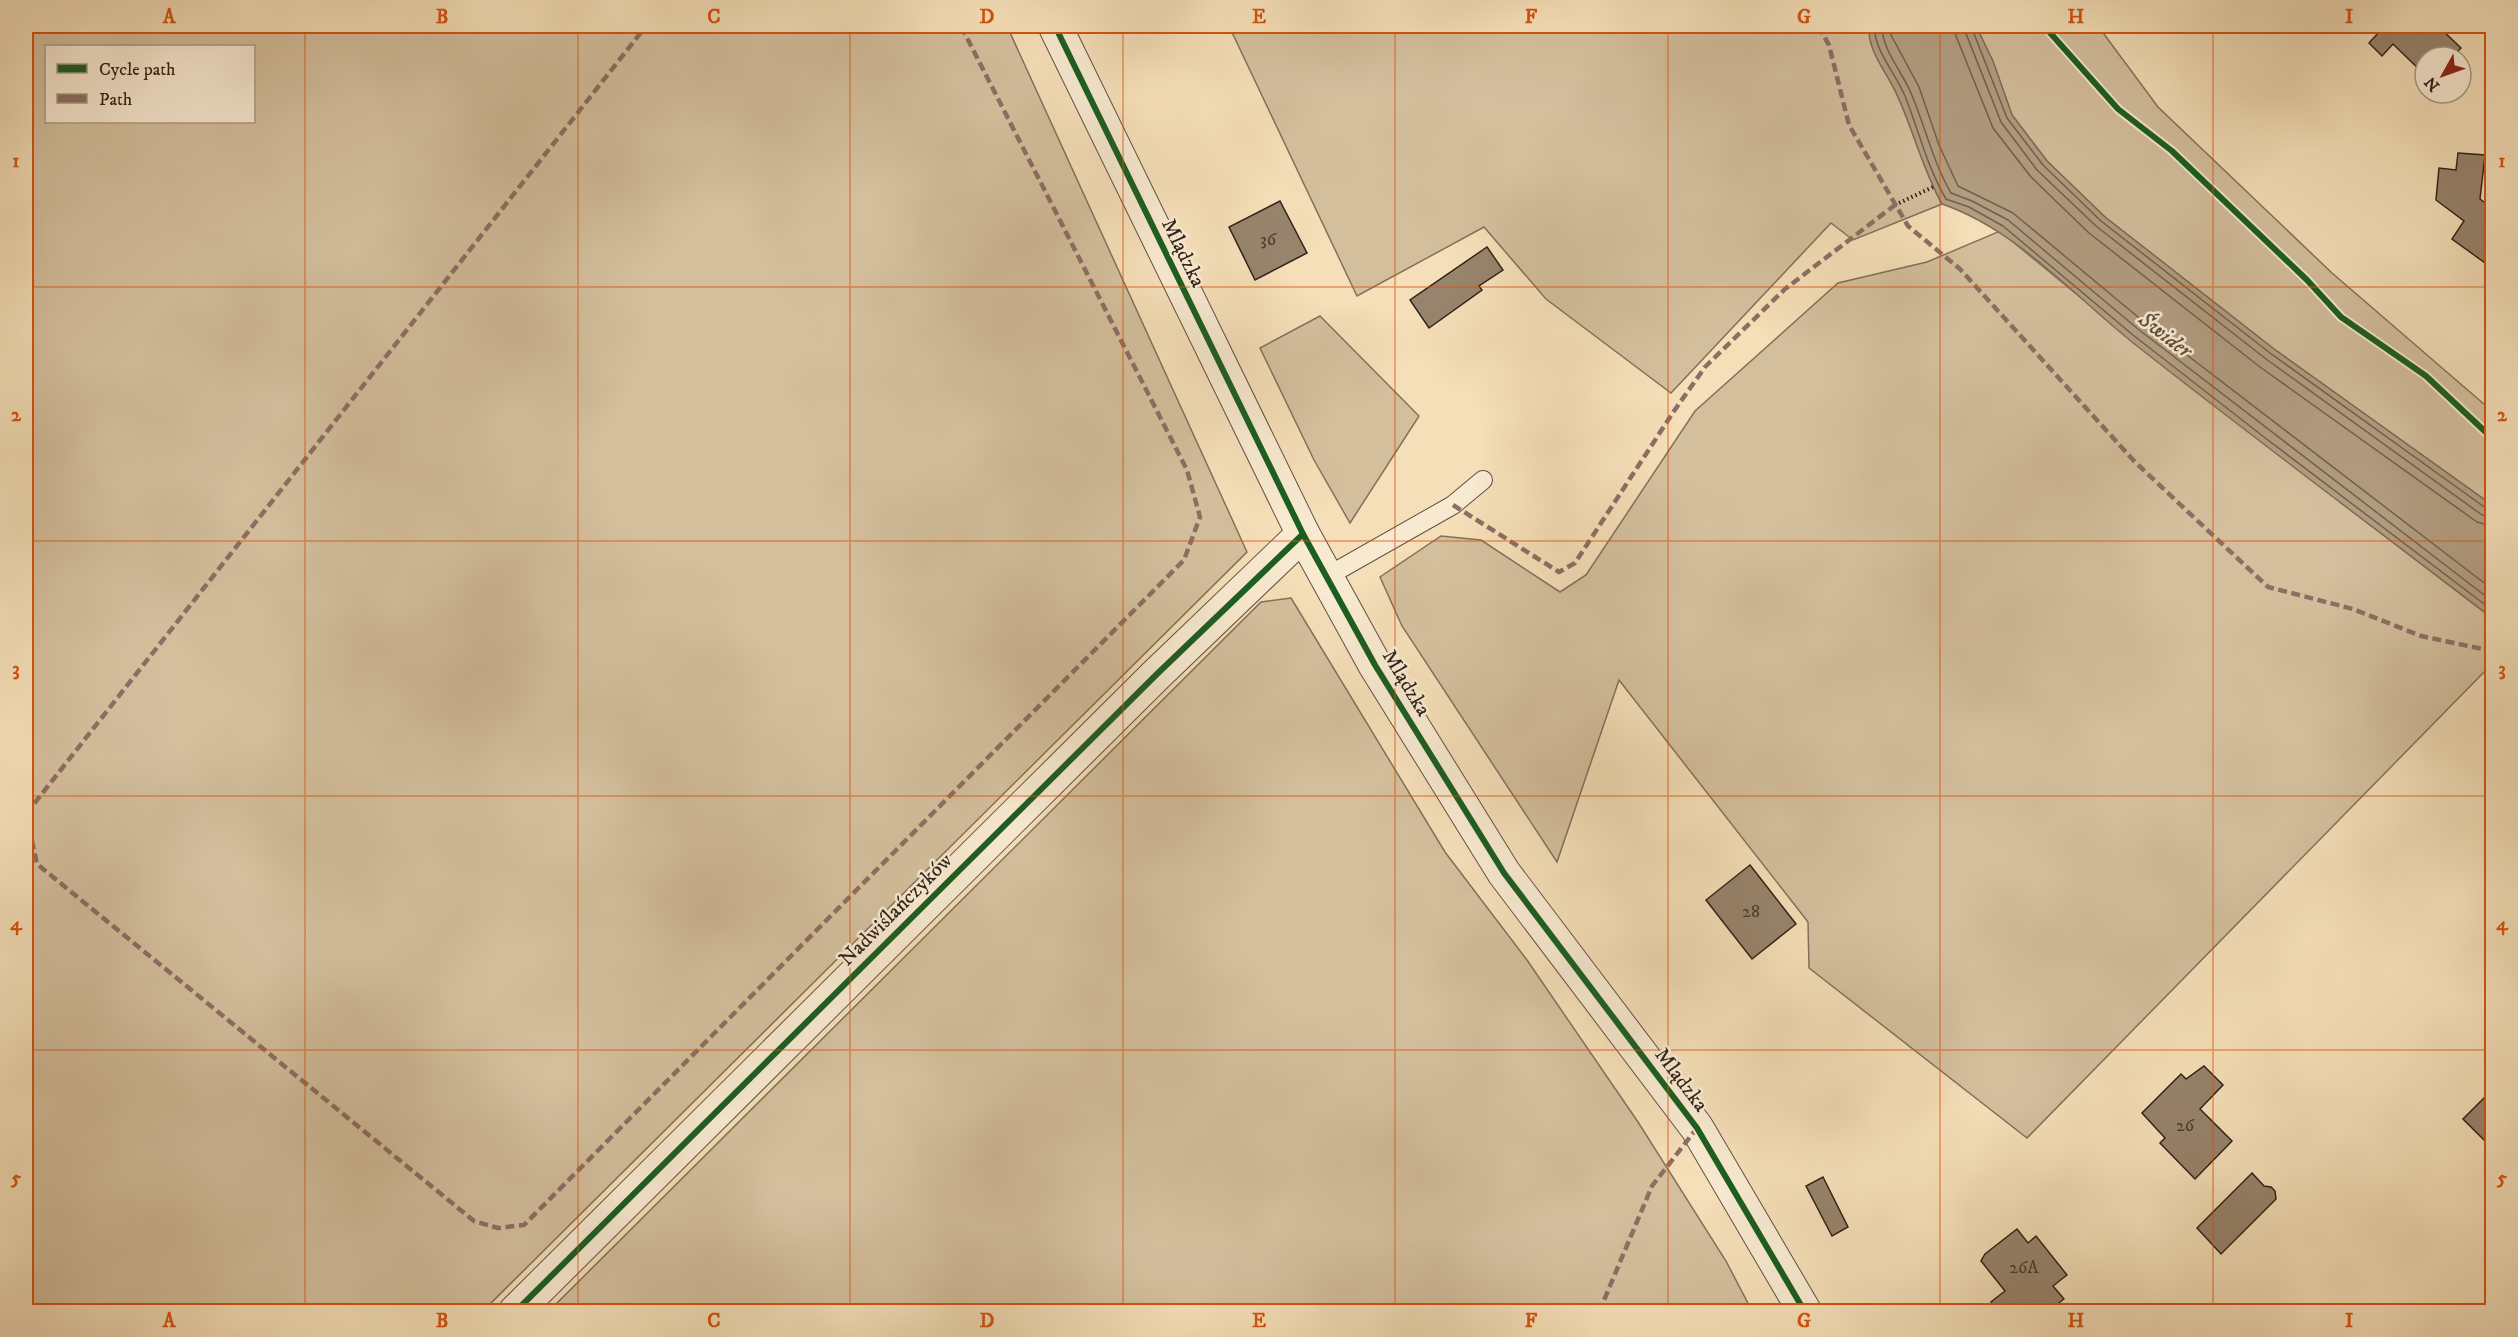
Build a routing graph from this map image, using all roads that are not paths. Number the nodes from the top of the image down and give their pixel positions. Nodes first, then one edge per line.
1 (1055, 26) edge
2 (1483, 480) dead end
3 (1303, 534) junction
4 (1326, 577) junction
5 (515, 1311) edge
6 (1805, 1311) edge

1 - 3 street, Mlądzka
2 - 4 lane
3 - 4 street, Mlądzka
3 - 5 street, Nadwiślańczyków
4 - 6 street, Mlądzka

